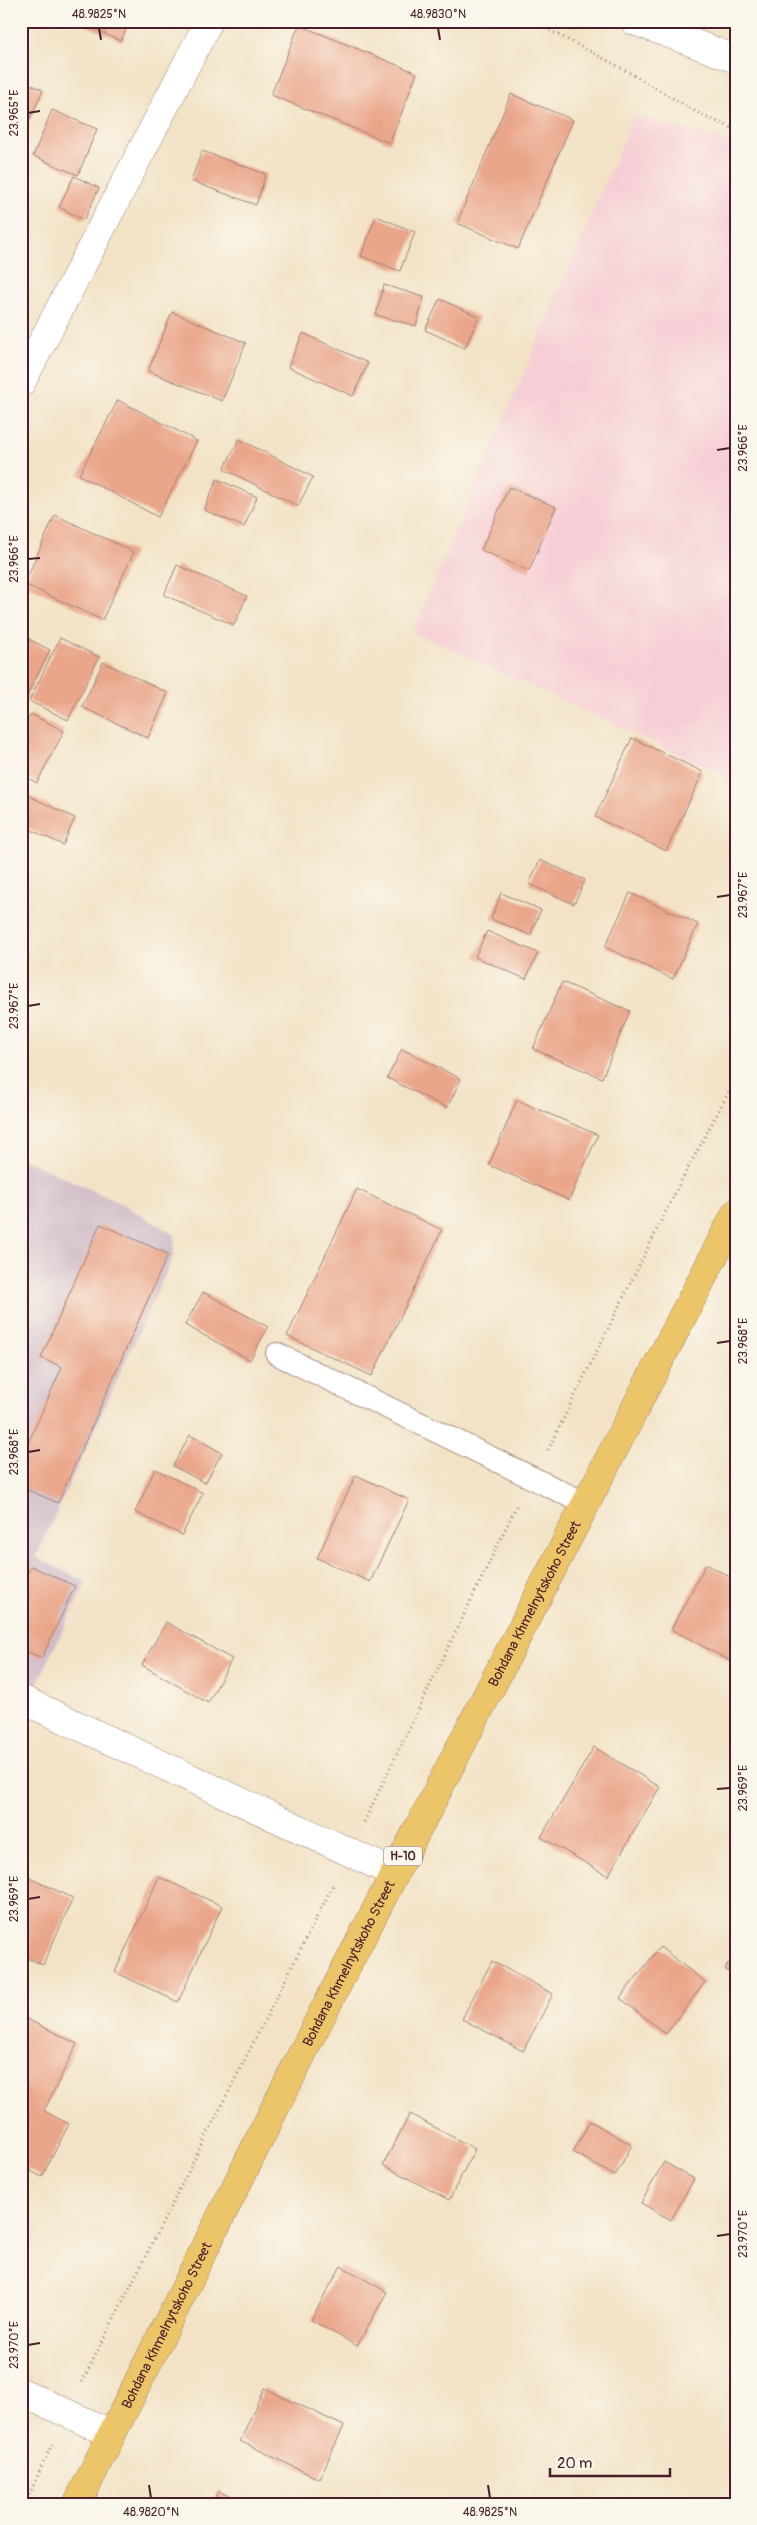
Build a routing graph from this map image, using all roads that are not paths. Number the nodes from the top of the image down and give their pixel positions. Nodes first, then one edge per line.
1 (209, 21) edge
2 (634, 21) edge
3 (736, 59) edge
4 (21, 384) edge
5 (736, 1213) edge
6 (277, 1354) dead end
7 (584, 1503) junction
8 (21, 1699) edge
9 (394, 1873) junction
10 (21, 2392) edge
11 (112, 2434) junction
12 (77, 2504) edge

1 - 4 street
2 - 3 street
5 - 7 main road, Bohdana Khmelnytskoho Street / Н-10
6 - 7 lane
7 - 9 main road, Bohdana Khmelnytskoho Street / Н-10
8 - 9 street
9 - 11 main road, Bohdana Khmelnytskoho Street / Н-10
10 - 11 street
11 - 12 main road, Bohdana Khmelnytskoho Street / Н-10

